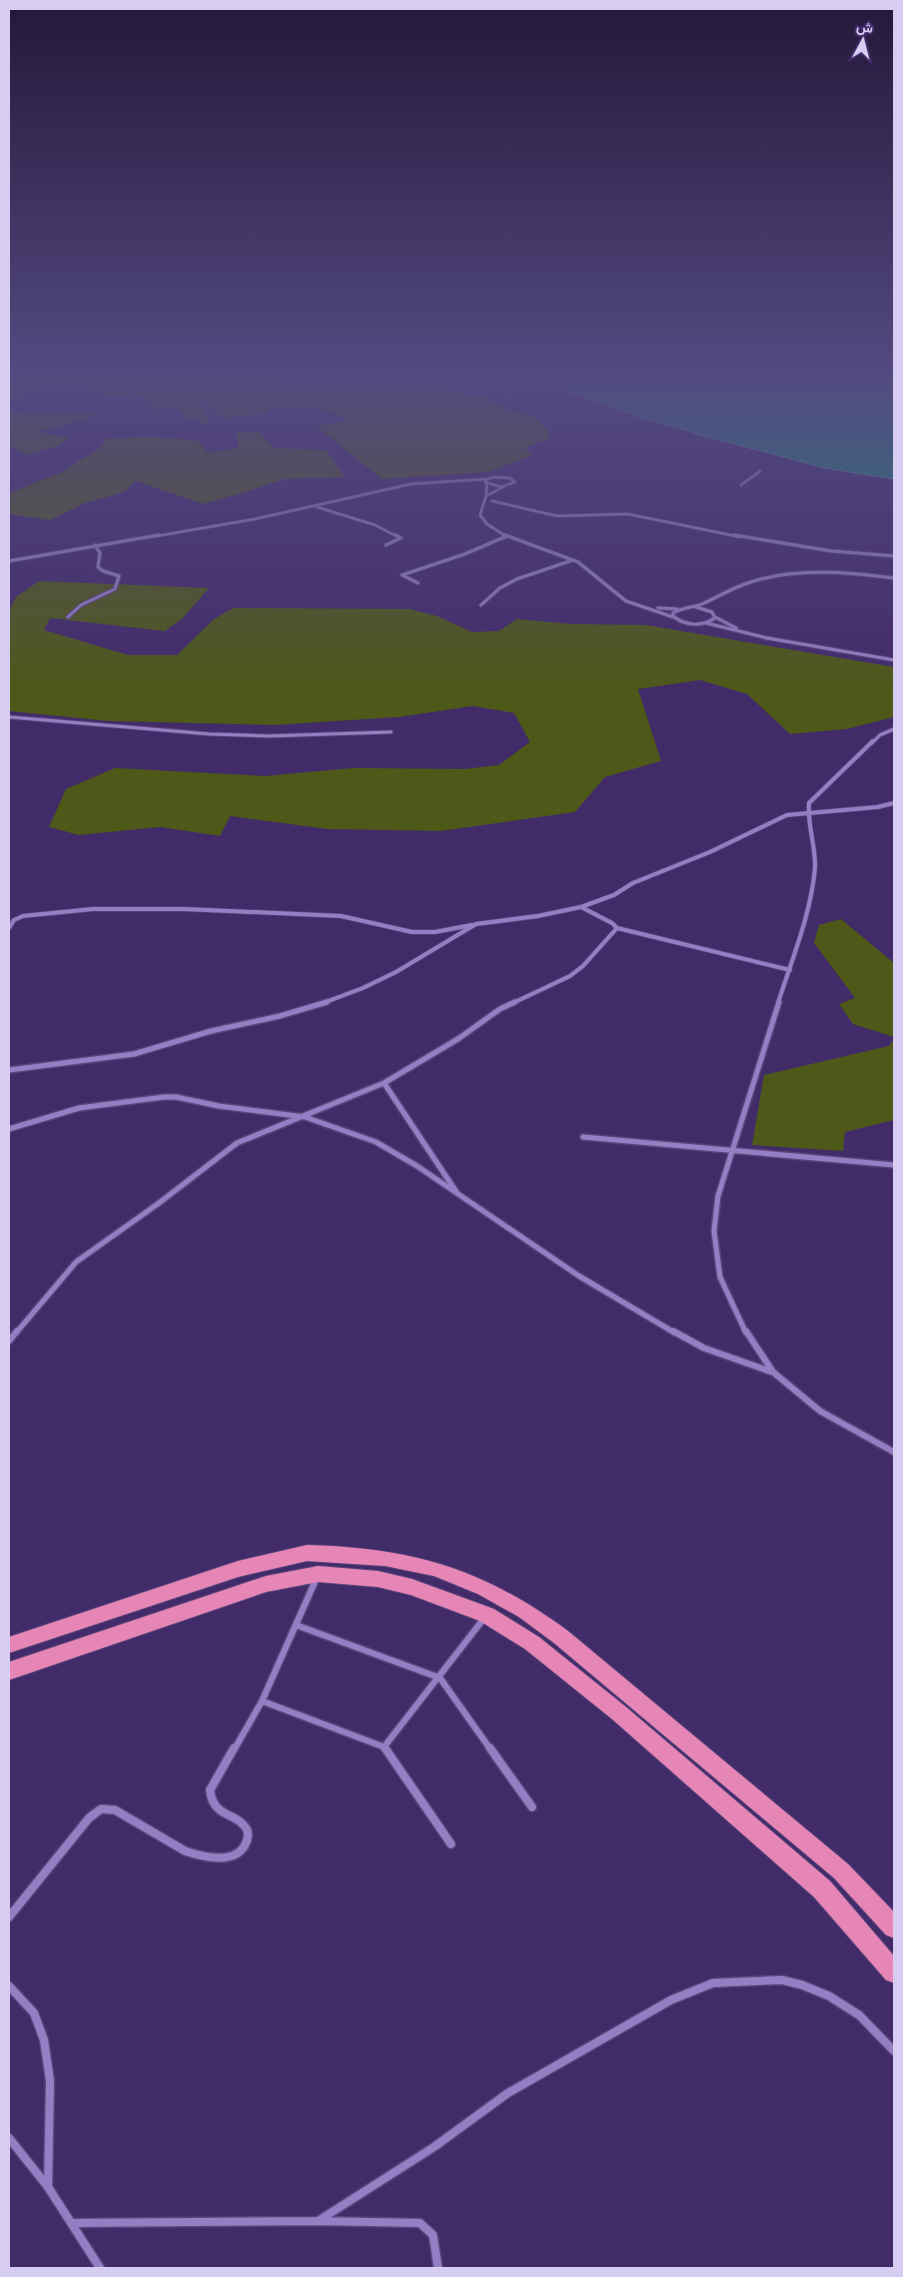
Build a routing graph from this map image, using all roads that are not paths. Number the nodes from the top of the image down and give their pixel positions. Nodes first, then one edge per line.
1 (481, 479) edge
2 (487, 479) edge
3 (512, 479) edge
4 (749, 479) edge
5 (442, 481) junction
6 (487, 484) junction
7 (741, 485) dead end
8 (504, 486) junction
9 (486, 496) junction
10 (492, 501) dead end
11 (316, 506) junction
12 (508, 536) junction
13 (95, 545) junction
14 (386, 545) dead end
15 (894, 556) edge
16 (9, 560) edge
17 (573, 560) junction
18 (894, 578) edge
19 (418, 584) dead end
20 (718, 598) junction
21 (481, 604) dead end
22 (640, 606) junction
23 (696, 607) junction
24 (713, 608) junction
25 (677, 609) junction
26 (68, 617) dead end
27 (716, 617) junction
28 (673, 618) junction
29 (706, 623) junction
30 (744, 632) junction
31 (894, 660) edge
32 (9, 717) edge
33 (894, 729) edge
34 (392, 732) dead end
35 (894, 803) edge
36 (808, 813) junction
37 (581, 907) junction
38 (476, 924) junction
39 (9, 928) edge
40 (617, 928) junction
41 (790, 970) junction
42 (9, 1070) edge
43 (384, 1083) junction
44 (305, 1117) junction
45 (9, 1129) edge
46 (584, 1137) dead end
47 (734, 1151) junction
48 (894, 1165) edge
49 (458, 1195) junction
50 (9, 1341) edge
51 (773, 1372) junction
52 (894, 1452) edge
53 (318, 1574) junction
54 (486, 1615) junction
55 (296, 1625) junction
56 (9, 1646) edge
57 (9, 1671) edge
58 (440, 1678) junction
59 (262, 1701) junction
60 (384, 1747) junction
61 (532, 1807) dead end
62 (451, 1844) dead end
63 (9, 1917) edge
64 (894, 1927) edge
65 (894, 1972) edge
66 (9, 1986) edge
67 (894, 2051) edge
68 (9, 2138) edge
69 (48, 2187) junction
70 (318, 2221) junction
71 (71, 2223) junction
72 (100, 2268) edge
73 (438, 2268) edge

1 - 5 street
2 - 6 street
3 - 8 street
4 - 7 street
5 - 6 street
5 - 11 street
6 - 8 street
6 - 9 street
8 - 9 street
9 - 12 street
10 - 15 street
11 - 13 street
11 - 14 street
12 - 17 street
12 - 19 street
13 - 16 street
13 - 26 street
17 - 21 street
17 - 22 street
18 - 20 street
20 - 23 street
20 - 24 street
22 - 25 street
22 - 28 street
23 - 24 street
23 - 25 street
24 - 27 street
25 - 28 street
27 - 29 street
27 - 30 street
28 - 29 street
29 - 30 street
30 - 31 street
32 - 34 street
33 - 36 street
35 - 36 street
36 - 37 street
36 - 41 street
37 - 38 street
37 - 40 street
38 - 39 street
38 - 42 street
40 - 41 street
40 - 43 street
41 - 47 street
43 - 44 street
43 - 49 street
44 - 45 street
44 - 49 street
44 - 50 street
46 - 47 street
47 - 48 street
47 - 51 street
49 - 51 street
51 - 52 street
53 - 54 highway
53 - 55 street
53 - 57 highway
54 - 58 street
54 - 65 highway
55 - 58 street
55 - 59 street
56 - 64 highway
58 - 60 street
58 - 61 street
59 - 60 street
59 - 63 street
60 - 62 street
66 - 69 street
67 - 70 street
68 - 69 street
69 - 71 street
70 - 71 street
70 - 73 street
71 - 72 street

